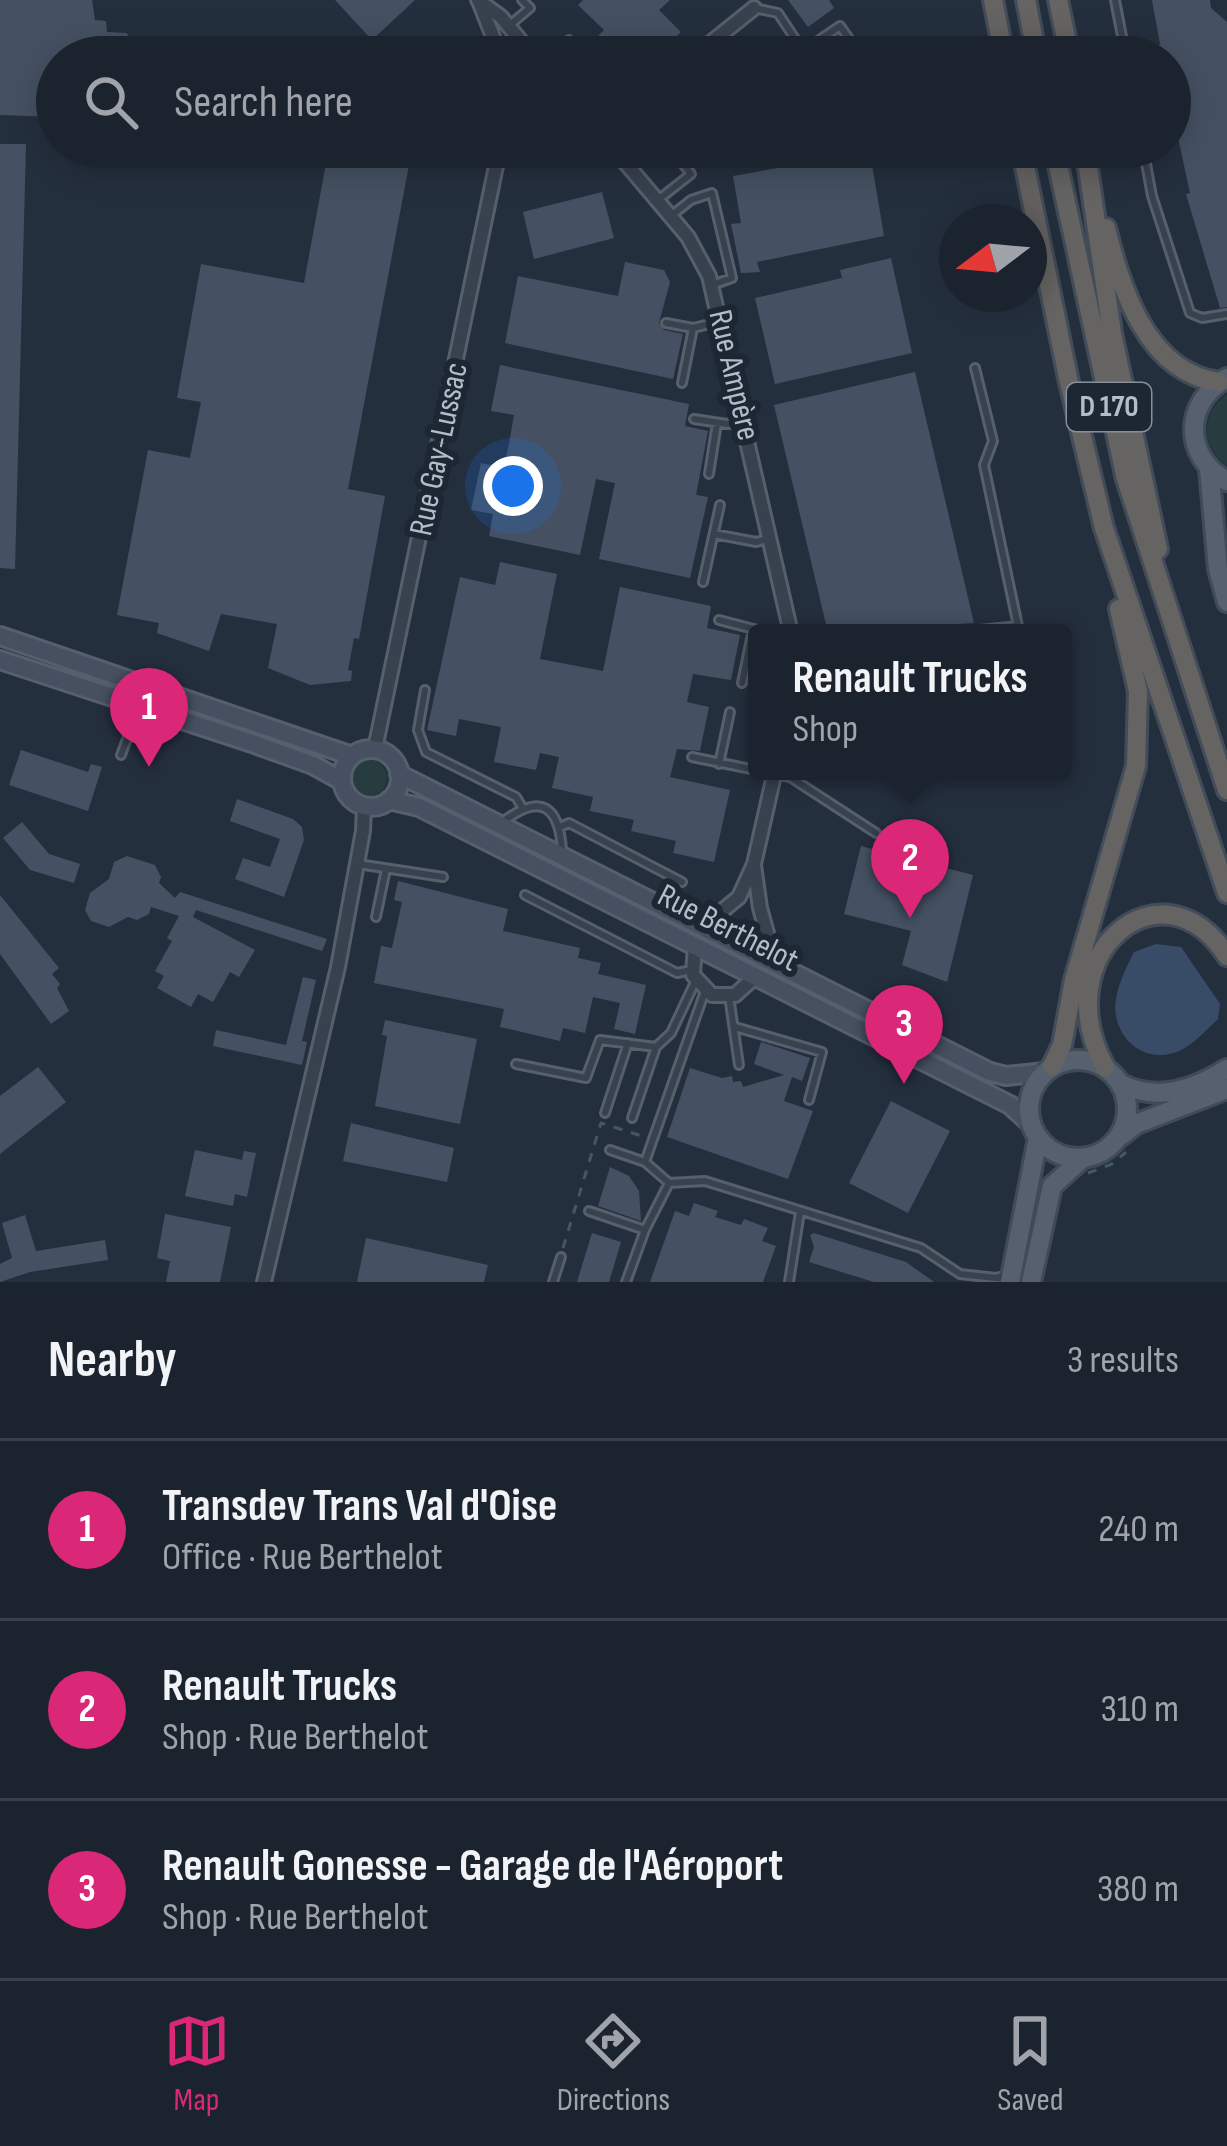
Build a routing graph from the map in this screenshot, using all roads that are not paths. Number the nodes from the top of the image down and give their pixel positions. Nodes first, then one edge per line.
1 (478, 0) edge
2 (522, 0) edge
3 (994, 0) edge
4 (1026, 0) edge
5 (1058, 0) edge
6 (1115, 0) edge
7 (758, 4) edge
8 (508, 26) junction
9 (493, 36) edge
10 (516, 36) edge
11 (719, 36) edge
12 (793, 36) edge
13 (825, 36) edge
14 (847, 36) edge
15 (1000, 36) edge
16 (1033, 36) edge
17 (1066, 36) edge
18 (1122, 36) edge
19 (496, 168) edge
20 (630, 168) edge
21 (686, 168) edge
22 (1026, 168) edge
23 (1059, 168) edge
24 (1089, 168) edge
25 (1091, 168) edge
26 (1147, 168) edge
27 (658, 200) junction
28 (670, 216) junction
29 (712, 285) junction
30 (1227, 314) edge
31 (722, 321) junction
32 (666, 323) dead end
33 (693, 328) junction
34 (975, 368) dead end
35 (1223, 380) edge
36 (682, 383) dead end
37 (694, 419) dead end
38 (745, 420) junction
39 (718, 423) junction
40 (1209, 469) junction
41 (709, 474) dead end
42 (1227, 481) edge
43 (720, 505) dead end
44 (1104, 528) junction
45 (714, 534) junction
46 (772, 539) junction
47 (704, 582) dead end
48 (1227, 602) edge
49 (1164, 606) junction
50 (719, 620) dead end
51 (788, 624) edge
52 (1018, 624) edge
53 (748, 628) edge
54 (0, 636) edge
55 (748, 654) edge
56 (0, 660) edge
57 (742, 683) dead end
58 (425, 690) dead end
59 (139, 706) junction
60 (730, 712) dead end
61 (375, 749) junction
62 (121, 755) dead end
63 (352, 756) junction
64 (692, 758) dead end
65 (718, 764) junction
66 (748, 768) edge
67 (399, 774) junction
68 (772, 780) edge
69 (792, 780) edge
70 (342, 781) junction
71 (1227, 790) edge
72 (389, 800) junction
73 (364, 806) junction
74 (522, 808) junction
75 (502, 823) junction
76 (560, 827) junction
77 (876, 833) dead end
78 (562, 854) junction
79 (358, 864) junction
80 (754, 864) junction
81 (386, 868) junction
82 (443, 877) dead end
83 (682, 882) dead end
84 (1227, 893) edge
85 (525, 895) dead end
86 (376, 917) dead end
87 (704, 926) junction
88 (695, 945) junction
89 (1227, 956) edge
90 (776, 962) junction
91 (757, 976) junction
92 (698, 980) junction
93 (730, 997) junction
94 (735, 1027) junction
95 (628, 1043) junction
96 (656, 1047) junction
97 (516, 1064) dead end
98 (740, 1066) dead end
99 (1105, 1067) junction
100 (1049, 1069) junction
101 (1227, 1069) edge
102 (1121, 1084) junction
103 (1227, 1090) edge
104 (809, 1100) dead end
105 (605, 1113) dead end
106 (632, 1118) dead end
107 (1035, 1132) junction
108 (1124, 1142) junction
109 (610, 1150) dead end
110 (644, 1162) junction
111 (1082, 1166) junction
112 (669, 1183) junction
113 (589, 1211) dead end
114 (800, 1211) junction
115 (645, 1230) junction
116 (561, 1257) road end
117 (1010, 1278) edge
118 (264, 1282) edge
119 (553, 1282) edge
120 (626, 1282) edge
121 (789, 1282) edge
122 (1031, 1282) edge

1 - 8 street
1 - 9 street
2 - 8 lane
3 - 15 highway
4 - 16 highway
5 - 17 highway
6 - 18 lane
7 - 11 street
7 - 12 lane
8 - 10 street
13 - 14 lane
19 - 61 street, Rue Gay-Lussac
20 - 27 street, Rue Ampère
21 - 27 lane
22 - 44 highway, D 170
23 - 49 highway, D 170
24 - 49 highway
25 - 35 highway
26 - 30 lane
27 - 28 street, Rue Ampère
28 - 29 street, Rue Ampère
28 - 29 lane
29 - 31 street, Rue Ampère
31 - 33 lane
31 - 38 street, Rue Ampère
32 - 33 lane
33 - 36 lane
34 - 52 lane
35 - 40 main road
37 - 39 lane
38 - 39 lane
38 - 46 street, Rue Ampère
39 - 41 lane
40 - 42 main road
40 - 48 main road
43 - 45 lane
44 - 84 highway, D 170
44 - 100 highway
45 - 46 lane
45 - 47 lane
46 - 51 street, Rue Ampère
49 - 71 highway, D 170
50 - 53 lane
54 - 63 main road
55 - 57 lane
56 - 59 main road
58 - 74 lane
59 - 62 lane
59 - 70 main road
60 - 65 lane
61 - 63 main road
61 - 67 main road
63 - 70 main road
64 - 65 lane
65 - 66 lane
67 - 72 main road
67 - 75 main road, Rue Berthelot
68 - 80 street
69 - 77 lane
70 - 73 main road
72 - 73 main road
72 - 88 main road, Rue Berthelot
73 - 79 street
74 - 75 lane
74 - 76 lane
75 - 78 main road, Rue Berthelot
76 - 78 lane
76 - 83 lane
78 - 87 main road, Rue Berthelot
79 - 81 lane
79 - 118 street
80 - 87 street
80 - 90 street
81 - 82 lane
81 - 86 lane
85 - 92 lane
87 - 90 main road, Rue Berthelot
88 - 91 main road, Rue Berthelot
88 - 92 street
89 - 99 highway
90 - 100 main road, Rue Berthelot
91 - 93 street
91 - 107 main road, Rue Berthelot
92 - 93 street
92 - 96 lane
92 - 110 lane
93 - 94 lane
94 - 98 lane
94 - 104 lane
95 - 96 lane
95 - 97 lane
95 - 105 lane
96 - 106 lane
99 - 100 main road
99 - 102 main road
100 - 107 main road
101 - 102 main road
102 - 108 main road
103 - 108 main road
107 - 111 main road
107 - 117 main road
108 - 111 main road
109 - 110 lane
110 - 112 lane
111 - 122 main road
112 - 114 lane
112 - 115 lane
113 - 115 lane
114 - 117 lane
114 - 121 lane
115 - 120 lane
116 - 119 lane

